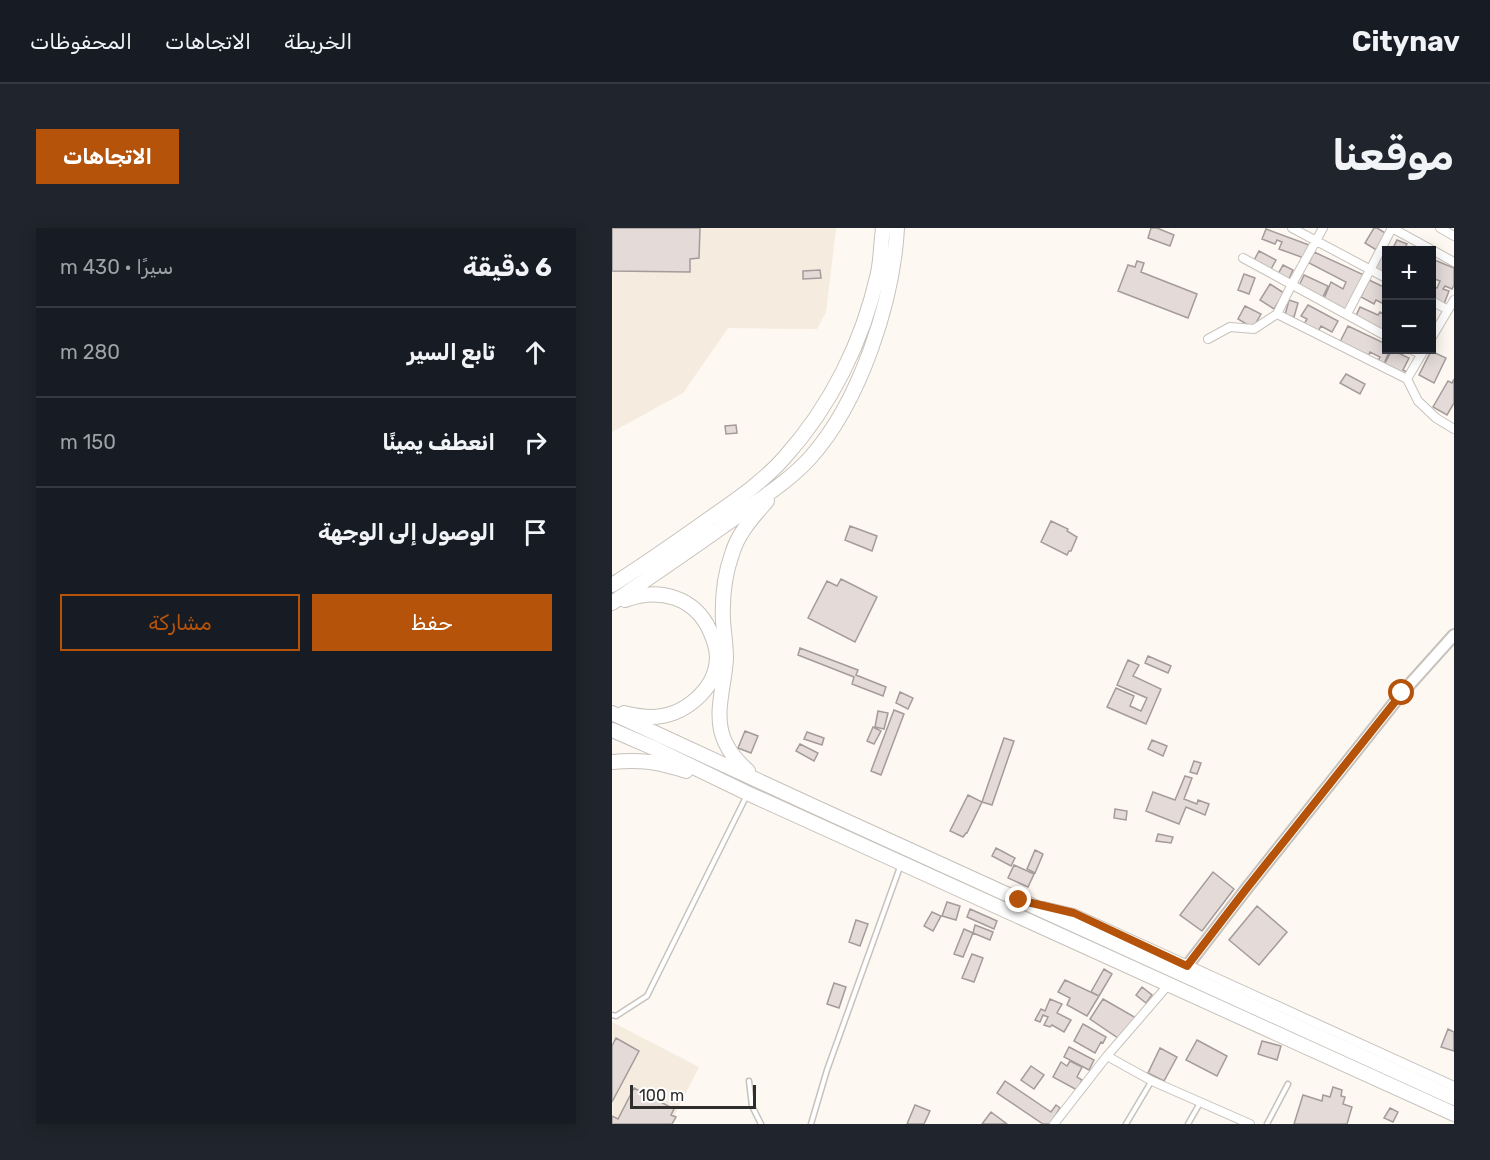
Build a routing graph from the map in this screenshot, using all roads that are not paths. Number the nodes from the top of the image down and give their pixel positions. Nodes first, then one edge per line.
1 (883, 228) edge
2 (897, 228) edge
3 (1292, 228) edge
4 (1323, 228) edge
5 (1392, 228) edge
6 (1440, 228) edge
7 (1454, 236) edge
8 (1316, 240) junction
9 (1243, 258) dead end
10 (1454, 262) edge
11 (1371, 269) junction
12 (1382, 276) edge
13 (1292, 284) junction
14 (1454, 300) edge
15 (1436, 304) edge
16 (1448, 310) junction
17 (1347, 314) junction
18 (1277, 315) junction
19 (1436, 330) edge
20 (1382, 334) edge
21 (1208, 339) dead end
22 (1422, 354) edge
23 (1407, 379) junction
24 (1454, 429) edge
25 (780, 485) junction
26 (652, 560) junction
27 (612, 573) edge
28 (612, 585) edge
29 (612, 604) edge
30 (1454, 635) edge
31 (612, 712) edge
32 (612, 730) edge
33 (612, 762) edge
34 (759, 781) junction
35 (743, 791) junction
36 (901, 863) junction
37 (1019, 900) junction
38 (1187, 966) junction
39 (1169, 984) junction
40 (612, 1015) edge
41 (1107, 1056) junction
42 (749, 1081) dead end
43 (1152, 1081) junction
44 (1288, 1084) dead end
45 (1454, 1086) edge
46 (1454, 1098) edge
47 (1200, 1102) junction
48 (1454, 1114) edge
49 (761, 1124) edge
50 (811, 1124) edge
51 (1054, 1124) edge
52 (1126, 1124) edge
53 (1188, 1124) edge
54 (1250, 1124) edge
55 (1267, 1124) edge

1 - 26 highway
2 - 25 highway
3 - 8 street
4 - 8 street
5 - 10 street
5 - 11 street
6 - 7 street
8 - 11 street
8 - 13 street
9 - 13 street
11 - 12 street
11 - 17 street
13 - 17 street
13 - 18 street
14 - 16 street
15 - 16 street
16 - 19 street
17 - 20 street
18 - 21 street
18 - 23 street
22 - 23 street
23 - 24 street
25 - 29 highway
25 - 34 highway
26 - 27 highway
26 - 28 highway
29 - 31 highway
30 - 38 main road
31 - 34 highway
32 - 35 highway
33 - 35 highway
34 - 37 highway
35 - 36 highway
35 - 40 lane
36 - 39 highway
36 - 50 lane
37 - 38 street
37 - 46 highway
38 - 45 street
39 - 41 street
39 - 48 highway
41 - 43 street
41 - 51 street
42 - 49 lane
43 - 47 street
43 - 52 lane
44 - 55 lane
47 - 53 lane
47 - 54 street

